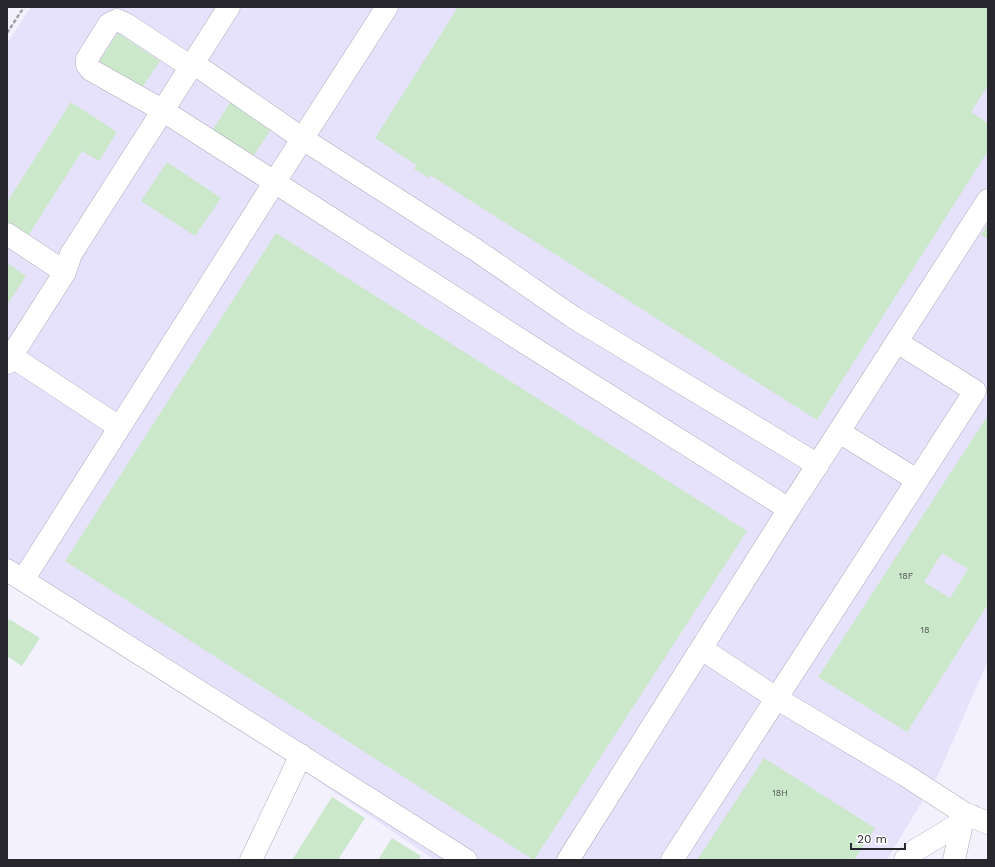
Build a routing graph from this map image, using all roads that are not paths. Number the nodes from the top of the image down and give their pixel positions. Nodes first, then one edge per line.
1 (229, 7) edge
2 (387, 7) edge
3 (193, 63) junction
4 (162, 110) junction
5 (303, 139) junction
6 (274, 183) junction
7 (988, 200) edge
8 (7, 234) edge
9 (65, 272) junction
10 (897, 342) junction
11 (9, 360) edge
12 (120, 427) junction
13 (839, 432) junction
14 (818, 465) junction
15 (917, 480) junction
16 (789, 509) junction
17 (15, 575) edge
18 (702, 649) junction
19 (776, 698) junction
20 (301, 755) junction
21 (974, 821) edge
22 (251, 860) edge
23 (466, 860) edge
24 (568, 860) edge
25 (672, 860) edge
26 (905, 860) edge
27 (954, 860) edge

1 - 3 lane
2 - 5 lane
3 - 4 lane
3 - 4 lane
3 - 5 lane
4 - 6 lane
4 - 9 lane
5 - 6 lane
5 - 14 lane
6 - 12 lane
6 - 16 lane
7 - 10 lane
8 - 9 lane
9 - 11 lane
10 - 13 lane
10 - 15 lane
11 - 12 lane
12 - 17 lane
13 - 14 lane
13 - 15 lane
14 - 16 lane
15 - 19 lane
16 - 18 lane
17 - 20 lane
18 - 19 lane
18 - 24 lane
19 - 21 lane
19 - 25 lane
20 - 22 lane
20 - 23 lane
21 - 26 lane
21 - 27 lane

